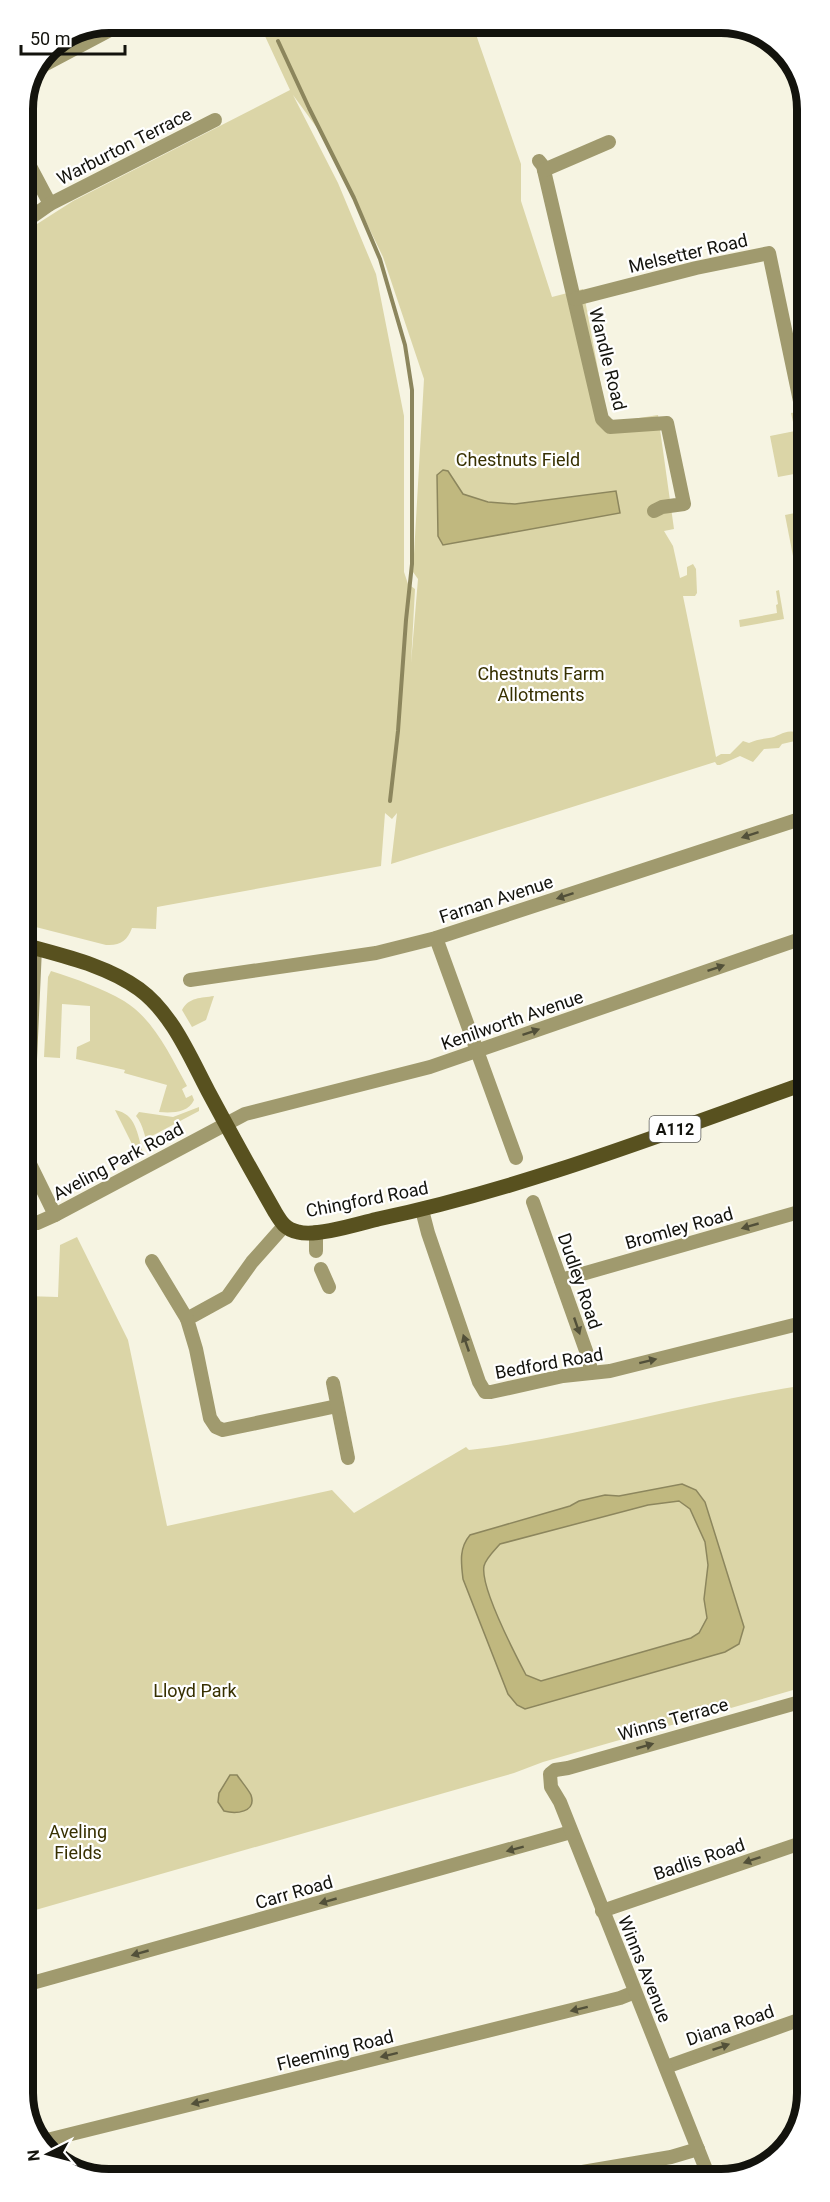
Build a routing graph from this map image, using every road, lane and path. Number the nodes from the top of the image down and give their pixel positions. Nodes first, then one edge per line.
1 (102, 33) edge
2 (51, 61) edge
3 (215, 120) dead end
4 (609, 142) dead end
5 (33, 172) edge
6 (50, 204) junction
7 (33, 216) edge
8 (575, 299) junction
9 (797, 386) edge
10 (654, 511) dead end
11 (797, 820) edge
12 (436, 938) junction
13 (797, 940) edge
14 (33, 947) edge
15 (190, 980) dead end
16 (476, 1052) junction
17 (797, 1086) edge
18 (227, 1124) junction
19 (516, 1158) dead end
20 (33, 1169) edge
21 (533, 1202) dead end
22 (422, 1210) junction
23 (797, 1213) edge
24 (55, 1215) junction
25 (33, 1223) edge
26 (284, 1226) junction
27 (316, 1232) junction
28 (316, 1251) dead end
29 (152, 1261) dead end
30 (321, 1269) dead end
31 (561, 1280) junction
32 (329, 1287) dead end
33 (187, 1319) junction
34 (797, 1324) edge
35 (590, 1373) junction
36 (333, 1383) dead end
37 (337, 1406) junction
38 (348, 1458) dead end
39 (797, 1703) edge
40 (550, 1774) joint
41 (571, 1832) junction
42 (797, 1844) edge
43 (602, 1911) junction
44 (33, 1983) edge
45 (635, 1992) junction
46 (797, 2021) edge
47 (666, 2067) junction
48 (78, 2132) edge
49 (698, 2149) junction
50 (600, 2169) edge
51 (706, 2169) edge

1 - 2 street
3 - 6 street, Warburton Terrace
4 - 8 street, Wandle Road
5 - 6 street, Warburton Terrace
6 - 7 street, Warburton Terrace
8 - 9 street, Melsetter Road
8 - 10 street, Wandle Road
11 -> 12 street, Farnan Avenue
12 - 15 street, Farnan Avenue
12 - 16 street
16 -> 13 street, Kenilworth Avenue
14 - 18 main road, Chingford Road
16 - 18 street, Kenilworth Avenue
16 - 19 street
17 - 22 main road, Chingford Road / A112
18 - 24 street, Aveling Park Road
18 - 26 main road, Chingford Road
20 - 24 street
21 - 31 street, Dudley Road
22 - 27 main road, Chingford Road / A112
35 -> 22 street, Bedford Road
23 -> 31 street, Bromley Road
24 - 25 street, Aveling Park Road
26 - 27 main road, Chingford Road / A112
26 - 33 street
27 - 28 street
29 - 33 street
30 - 32 street
31 -> 35 street, Dudley Road
33 - 37 street
35 -> 34 street, Bedford Road
36 - 37 street
37 - 38 street
40 -> 39 street, Winns Terrace
40 - 41 street, Winns Avenue
41 - 43 street, Winns Avenue
41 -> 44 street, Carr Road
42 -> 43 street, Badlis Road
43 - 45 street, Winns Avenue
45 - 47 street, Winns Avenue
45 -> 48 street, Fleeming Road
47 -> 46 street, Diana Road
47 - 49 street, Winns Avenue
49 - 50 street
49 - 51 street, Winns Avenue

